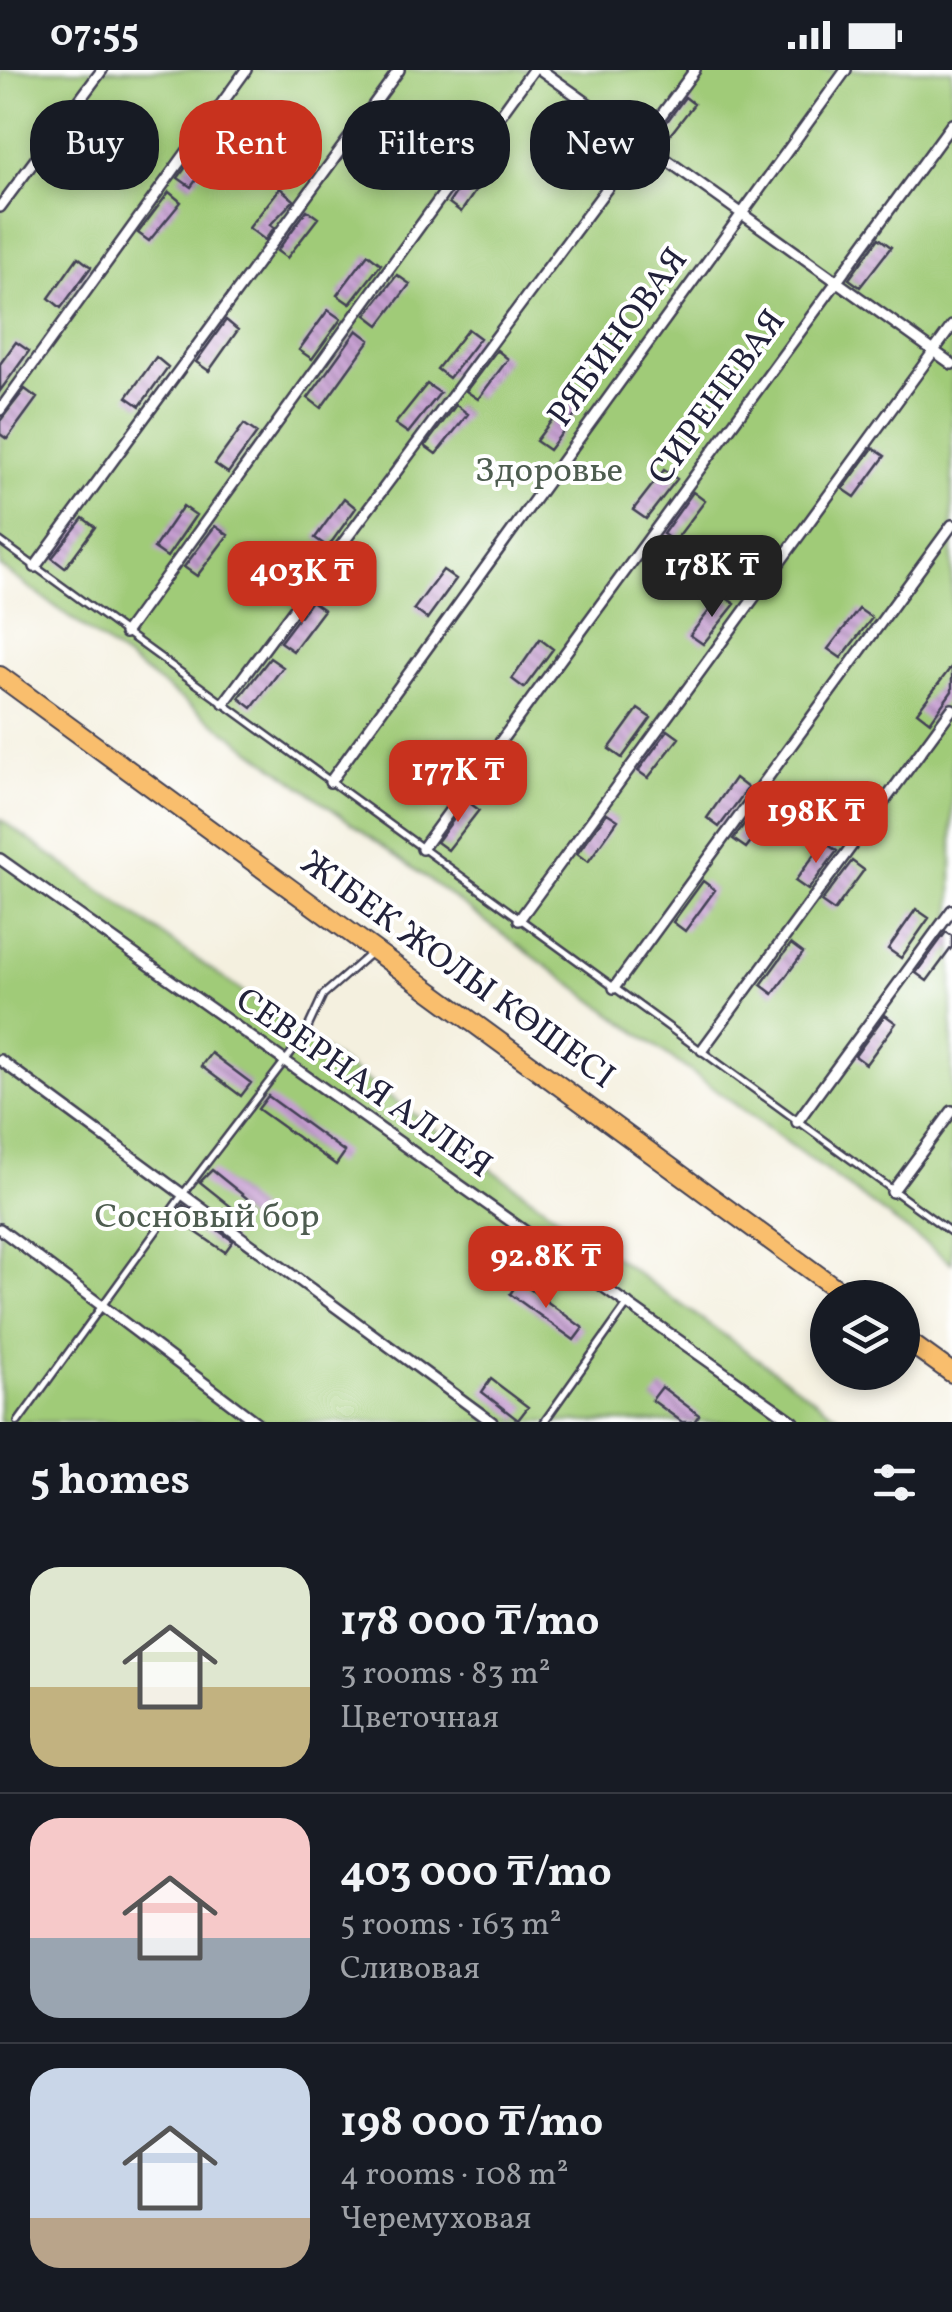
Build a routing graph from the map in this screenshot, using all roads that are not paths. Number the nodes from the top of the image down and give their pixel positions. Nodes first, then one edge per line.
1 (102, 70) edge
2 (246, 70) edge
3 (400, 70) edge
4 (537, 70) edge
5 (695, 70) edge
6 (846, 70) edge
7 (582, 100) edge
8 (670, 105) edge
9 (952, 124) edge
10 (670, 161) edge
11 (608, 190) edge
12 (0, 206) edge
13 (743, 214) junction
14 (838, 281) junction
15 (952, 326) edge
16 (934, 351) junction
17 (952, 364) edge
18 (0, 410) edge
19 (952, 525) edge
20 (0, 542) edge
21 (35, 567) junction
22 (125, 633) junction
23 (0, 676) edge
24 (0, 685) edge
25 (27, 696) junction
26 (224, 702) junction
27 (952, 709) edge
28 (330, 782) junction
29 (422, 850) junction
30 (0, 858) edge
31 (952, 910) edge
32 (519, 920) junction
33 (374, 950) junction
34 (614, 988) junction
35 (702, 1050) junction
36 (0, 1060) edge
37 (282, 1062) junction
38 (952, 1110) edge
39 (797, 1122) junction
40 (892, 1192) junction
41 (183, 1194) junction
42 (0, 1229) edge
43 (952, 1234) edge
44 (824, 1280) edge
45 (628, 1302) junction
46 (102, 1306) junction
47 (920, 1349) edge
48 (952, 1373) edge
49 (18, 1422) edge
50 (256, 1422) edge
51 (492, 1422) edge
52 (544, 1422) edge
53 (794, 1422) edge

1 - 12 street
2 - 18 street
3 - 21 street
4 - 7 street
4 - 22 street
5 - 8 street
6 - 13 street, РЯБИНОВАЯ
9 - 14 street, СИРЕНЕВАЯ
10 - 13 street
11 - 26 street
13 - 14 street
13 - 28 street, РЯБИНОВАЯ
14 - 16 street
14 - 29 street, СИРЕНЕВАЯ
15 - 16 street
16 - 17 street
16 - 32 street
19 - 34 street
20 - 21 lane
21 - 22 lane
22 - 26 lane
23 - 25 highway
24 - 25 highway
25 - 33 highway, ЖІБЕК ЖОЛЫ КӨШЕСІ
26 - 28 lane
27 - 35 street
28 - 29 lane
29 - 32 lane
30 - 37 street, СЕВЕРНАЯ АЛЛЕЯ
31 - 39 street
32 - 34 lane
33 - 37 lane
33 - 44 highway, ЖІБЕК ЖОЛЫ КӨШЕСІ
34 - 35 lane
35 - 39 lane
36 - 41 street
37 - 41 lane
37 - 45 street, СЕВЕРНАЯ АЛЛЕЯ
38 - 40 street
39 - 40 lane
40 - 43 lane
41 - 46 lane
41 - 51 street
42 - 46 street
45 - 52 lane
45 - 53 street, СЕВЕРНАЯ АЛЛЕЯ
46 - 49 lane
46 - 50 street
47 - 48 highway

